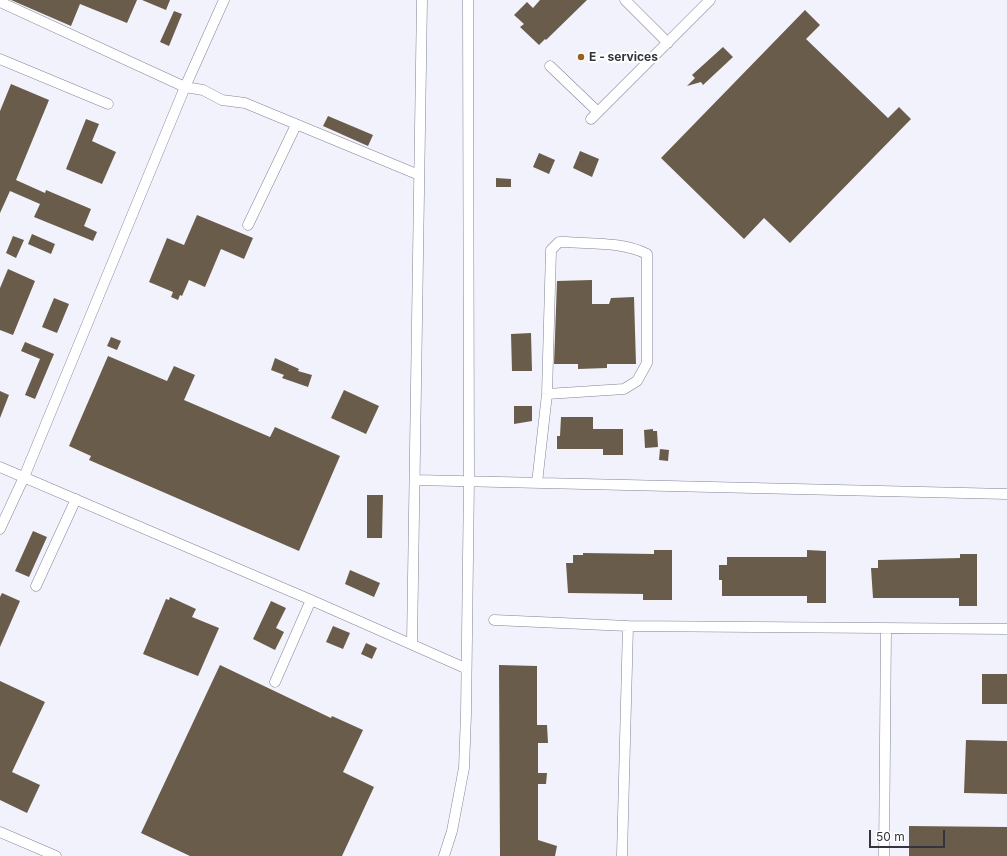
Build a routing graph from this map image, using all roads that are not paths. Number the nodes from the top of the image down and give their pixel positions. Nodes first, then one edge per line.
1 (224, 0) edge
2 (422, 0) edge
3 (468, 0) edge
4 (710, 0) edge
5 (0, 2) edge
6 (630, 2) edge
7 (668, 43) junction
8 (0, 59) edge
9 (550, 66) dead end
10 (185, 87) junction
11 (108, 104) dead end
12 (296, 126) junction
13 (419, 175) junction
14 (248, 225) dead end
15 (547, 394) junction
16 (0, 467) edge
17 (24, 478) junction
18 (415, 480) junction
19 (470, 480) junction
20 (537, 483) junction
21 (1007, 494) edge
22 (76, 499) junction
23 (0, 529) edge
24 (36, 586) dead end
25 (311, 600) junction
26 (494, 620) dead end
27 (628, 626) junction
28 (886, 629) junction
29 (1007, 629) edge
30 (412, 643) junction
31 (465, 668) junction
32 (275, 682) dead end
33 (0, 832) edge
34 (56, 856) edge
35 (444, 856) edge
36 (622, 856) edge
37 (884, 856) edge

1 - 10 street
2 - 13 street
3 - 19 street
4 - 7 street
5 - 10 street
6 - 7 street
7 - 9 street
8 - 11 street
10 - 12 street
10 - 17 street
12 - 13 street
12 - 14 street
13 - 18 street
15 - 15 street
15 - 20 street
16 - 17 street
17 - 22 street
17 - 23 street
18 - 19 street
18 - 30 street
19 - 20 street
19 - 31 street
20 - 21 street
22 - 24 street
22 - 25 street
25 - 30 street
25 - 32 street
26 - 27 street
27 - 28 street
27 - 36 street
28 - 29 street
28 - 37 street
30 - 31 street
31 - 35 street
33 - 34 street

